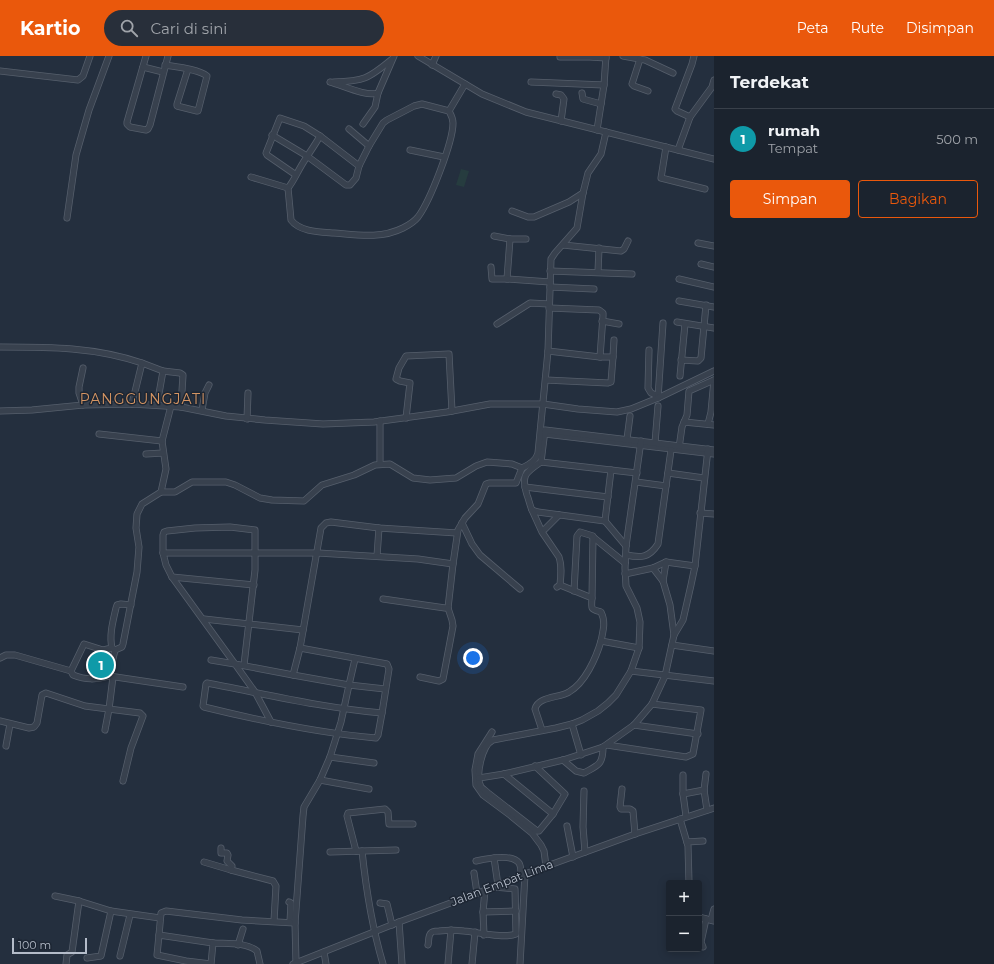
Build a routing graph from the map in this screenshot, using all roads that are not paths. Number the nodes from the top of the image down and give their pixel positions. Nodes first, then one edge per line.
1 (90, 56) edge
2 (110, 56) edge
3 (146, 56) edge
4 (168, 56) edge
5 (418, 56) edge
6 (436, 56) edge
7 (590, 56) edge
8 (623, 56) edge
9 (694, 56) edge
10 (560, 57) dead end
11 (606, 57) edge
12 (393, 58) edge
13 (640, 59) junction
14 (165, 65) junction
15 (432, 65) junction
16 (143, 67) junction
17 (188, 69) junction
18 (0, 71) edge
19 (163, 72) junction
20 (673, 73) dead end
21 (714, 80) edge
22 (531, 82) dead end
23 (465, 84) junction
24 (604, 84) junction
25 (648, 91) dead end
26 (378, 93) junction
27 (582, 93) dead end
28 (556, 94) dead end
29 (601, 104) junction
30 (450, 111) junction
31 (690, 117) junction
32 (561, 122) junction
33 (363, 124) dead end
34 (349, 129) dead end
35 (597, 130) junction
36 (606, 132) junction
37 (272, 135) junction
38 (320, 136) junction
39 (369, 146) junction
40 (666, 147) junction
41 (410, 150) dead end
42 (678, 150) junction
43 (307, 156) junction
44 (444, 157) junction
45 (714, 159) edge
46 (359, 166) junction
47 (296, 175) junction
48 (250, 177) dead end
49 (288, 188) junction
50 (705, 188) dead end
51 (583, 193) junction
52 (512, 211) dead end
53 (67, 218) dead end
54 (494, 236) dead end
55 (510, 239) junction
56 (526, 240) dead end
57 (628, 241) dead end
58 (698, 243) dead end
59 (564, 245) junction
60 (714, 246) edge
61 (599, 248) junction
62 (701, 264) dead end
63 (491, 267) dead end
64 (714, 267) edge
65 (550, 271) junction
66 (598, 272) junction
67 (632, 274) dead end
68 (679, 278) dead end
69 (507, 279) junction
70 (550, 284) junction
71 (714, 287) edge
72 (594, 289) dead end
73 (679, 301) dead end
74 (712, 305) edge
75 (549, 306) junction
76 (602, 321) junction
77 (676, 322) dead end
78 (663, 323) dead end
79 (497, 324) dead end
80 (619, 324) dead end
81 (685, 324) junction
82 (704, 327) junction
83 (714, 328) edge
84 (614, 340) dead end
85 (1, 347) edge
86 (649, 350) dead end
87 (548, 351) junction
88 (600, 357) junction
89 (613, 357) junction
90 (681, 360) junction
91 (142, 363) junction
92 (82, 368) dead end
93 (163, 371) junction
94 (714, 371) edge
95 (680, 376) dead end
96 (546, 380) junction
97 (714, 380) edge
98 (209, 385) dead end
99 (248, 393) dead end
100 (658, 397) junction
101 (132, 404) junction
102 (543, 404) junction
103 (83, 405) junction
104 (157, 405) junction
105 (171, 406) junction
106 (658, 406) dead end
107 (181, 407) junction
108 (202, 410) junction
109 (0, 411) edge
110 (452, 411) junction
111 (630, 416) dead end
112 (406, 418) junction
113 (246, 419) junction
114 (380, 421) junction
115 (684, 422) junction
116 (711, 425) edge
117 (545, 432) junction
118 (99, 434) dead end
119 (627, 439) junction
120 (162, 441) junction
121 (655, 443) junction
122 (641, 444) junction
123 (679, 448) junction
124 (671, 450) junction
125 (714, 450) edge
126 (707, 452) junction
127 (163, 453) junction
128 (146, 454) dead end
129 (714, 454) edge
130 (541, 462) junction
131 (380, 464) junction
132 (522, 468) junction
133 (611, 470) junction
134 (637, 473) junction
135 (668, 473) junction
136 (704, 478) junction
137 (636, 482) junction
138 (666, 486) junction
139 (525, 487) junction
140 (162, 492) junction
141 (608, 497) junction
142 (532, 510) junction
143 (700, 513) junction
144 (558, 514) junction
145 (714, 514) edge
146 (604, 521) junction
147 (462, 523) junction
148 (379, 528) junction
149 (545, 529) dead end
150 (457, 533) junction
151 (593, 537) junction
152 (626, 546) junction
153 (256, 552) junction
154 (163, 553) junction
155 (318, 553) junction
156 (626, 555) junction
157 (378, 556) junction
158 (666, 562) junction
159 (625, 563) junction
160 (453, 564) junction
161 (695, 566) junction
162 (653, 568) junction
163 (625, 574) junction
164 (172, 577) junction
165 (663, 581) junction
166 (254, 585) junction
167 (520, 589) dead end
168 (574, 591) junction
169 (592, 598) junction
170 (383, 599) dead end
171 (131, 605) junction
172 (448, 608) junction
173 (204, 620) junction
174 (672, 620) junction
175 (683, 620) junction
176 (249, 624) junction
177 (303, 630) junction
178 (674, 636) junction
179 (601, 641) junction
180 (672, 645) junction
181 (300, 648) junction
182 (639, 648) junction
183 (114, 649) junction
184 (714, 651) edge
185 (0, 658) edge
186 (355, 659) junction
187 (211, 660) dead end
188 (235, 664) junction
189 (244, 666) junction
190 (72, 671) junction
191 (631, 671) junction
192 (293, 675) junction
193 (111, 676) junction
194 (420, 676) dead end
195 (665, 676) junction
196 (714, 681) edge
197 (349, 685) junction
198 (184, 687) dead end
199 (385, 689) junction
200 (255, 692) junction
201 (652, 704) junction
202 (344, 708) junction
203 (109, 709) junction
204 (382, 712) junction
205 (0, 722) edge
206 (271, 722) junction
207 (10, 724) junction
208 (572, 724) junction
209 (634, 725) junction
210 (105, 730) dead end
211 (542, 730) junction
212 (492, 732) dead end
213 (337, 733) junction
214 (698, 734) junction
215 (6, 746) dead end
216 (605, 746) junction
217 (581, 754) junction
218 (330, 757) junction
219 (563, 760) junction
220 (374, 763) dead end
221 (535, 766) junction
222 (504, 774) junction
223 (706, 774) dead end
224 (683, 775) dead end
225 (479, 778) junction
226 (320, 780) junction
227 (122, 781) dead end
228 (369, 789) dead end
229 (622, 789) dead end
230 (704, 790) junction
231 (584, 791) dead end
232 (683, 794) junction
233 (714, 808) edge
234 (707, 810) junction
235 (553, 814) junction
236 (686, 816) junction
237 (680, 819) junction
238 (413, 824) dead end
239 (567, 826) dead end
240 (635, 834) junction
241 (703, 841) dead end
242 (687, 842) junction
243 (221, 848) dead end
244 (396, 850) dead end
245 (359, 851) junction
246 (330, 852) dead end
247 (585, 852) junction
248 (573, 856) junction
249 (494, 858) junction
250 (476, 861) dead end
251 (204, 862) dead end
252 (546, 866) junction
253 (231, 870) junction
254 (474, 873) dead end
255 (523, 874) junction
256 (689, 880) edge
257 (496, 886) junction
258 (485, 890) junction
259 (477, 893) junction
260 (55, 896) dead end
261 (79, 902) junction
262 (289, 902) dead end
263 (380, 903) dead end
264 (714, 909) edge
265 (111, 911) junction
266 (516, 911) junction
267 (483, 912) junction
268 (130, 915) junction
269 (160, 918) junction
270 (710, 920) edge
271 (274, 921) junction
272 (399, 922) junction
273 (293, 923) junction
274 (392, 925) junction
275 (243, 929) dead end
276 (451, 930) junction
277 (374, 932) junction
278 (476, 932) junction
279 (159, 935) junction
280 (484, 935) junction
281 (213, 943) junction
282 (238, 945) junction
283 (428, 945) dead end
284 (703, 947) dead end
285 (324, 952) junction
286 (120, 956) dead end
287 (87, 958) dead end
288 (294, 963) edge
289 (66, 964) edge
290 (211, 964) edge
291 (260, 964) edge
292 (326, 964) edge
293 (383, 964) edge
294 (402, 964) edge
295 (448, 964) edge
296 (472, 964) edge
297 (520, 964) edge

1 - 18 street
2 - 53 street
3 - 16 street
4 - 14 street
5 - 15 street
6 - 15 street
7 - 10 street
7 - 11 street
8 - 13 street
9 - 31 street
11 - 24 street
12 - 26 street
12 - 26 street
13 - 20 street
13 - 25 street
14 - 17 street
14 - 19 street
15 - 23 street
16 - 19 street
16 - 19 street
17 - 17 street
21 - 31 street
22 - 24 street
23 - 30 street
23 - 32 street
24 - 29 street
26 - 33 street
27 - 29 street
28 - 32 street
29 - 35 street
30 - 39 street
30 - 44 street
31 - 42 street
32 - 35 street
34 - 39 street
35 - 36 street
36 - 40 street
36 - 51 street
37 - 38 street
37 - 43 street
37 - 47 street
38 - 43 street
38 - 46 street
39 - 46 street
40 - 42 street
40 - 50 street
41 - 44 street
42 - 45 street
43 - 46 street
43 - 47 street
44 - 49 street
47 - 49 street
48 - 49 street
51 - 52 street
51 - 59 street
54 - 55 street
55 - 56 street
55 - 69 street
57 - 61 street
58 - 60 street
59 - 61 street
59 - 65 street
61 - 66 street
62 - 64 street
63 - 69 street
65 - 66 street
65 - 70 street
66 - 67 street
68 - 71 street
69 - 70 street
70 - 72 street
70 - 75 street
73 - 74 street
74 - 82 street
75 - 76 street
75 - 79 street
75 - 87 street
76 - 80 street
76 - 88 street
77 - 81 street
78 - 100 street
81 - 82 street
81 - 90 street
82 - 83 street
82 - 90 street
84 - 89 street
85 - 91 street
86 - 100 street
87 - 88 street
87 - 96 street
88 - 89 street
89 - 96 street
90 - 95 street
91 - 93 street
91 - 101 street
92 - 103 street
93 - 104 street
93 - 107 street
94 - 100 street
96 - 102 street
97 - 115 street
97 - 116 street
98 - 108 street
99 - 113 street
100 - 102 street
101 - 103 street
101 - 104 street
102 - 110 street
102 - 132 street
103 - 109 street
104 - 105 street
105 - 107 street
105 - 120 street
106 - 121 street
107 - 108 street
108 - 113 street
110 - 112 street
110 - 112 street
111 - 119 street
112 - 114 street
113 - 114 street
114 - 131 street
115 - 116 street
115 - 123 street
117 - 119 street
117 - 122 street
117 - 130 street
118 - 120 street
119 - 122 street
120 - 127 street
121 - 122 street
121 - 123 street
122 - 124 street
122 - 134 street
123 - 124 street
123 - 126 street
124 - 135 street
125 - 126 street
126 - 129 street
126 - 136 street
127 - 128 street
127 - 140 street
130 - 133 street
130 - 139 street
131 - 132 street
131 - 140 street
132 - 147 street
133 - 134 street
133 - 141 street
134 - 137 street
135 - 136 street
135 - 138 street
136 - 143 street
137 - 138 street
137 - 152 street
138 - 156 street
139 - 141 street
139 - 142 street
140 - 171 street
141 - 146 street
142 - 144 street
142 - 168 street
143 - 145 street
143 - 161 street
144 - 146 street
144 - 149 street
146 - 152 street
147 - 150 street
147 - 167 street
148 - 150 street
148 - 155 street
148 - 157 street
150 - 160 street
151 - 159 street
151 - 168 street
151 - 169 street
152 - 156 street
153 - 154 street
153 - 154 street
153 - 155 street
153 - 166 street
154 - 164 street
155 - 157 street
155 - 177 street
156 - 159 street
157 - 160 street
158 - 161 street
158 - 162 street
158 - 165 street
159 - 163 street
160 - 172 street
161 - 175 street
162 - 163 street
162 - 165 street
163 - 182 street
164 - 166 street
164 - 173 street
165 - 174 street
166 - 176 street
168 - 169 street
169 - 179 street
170 - 172 street
171 - 183 street
171 - 183 street
172 - 194 street
173 - 176 street
173 - 188 street
174 - 175 street
174 - 178 street
175 - 178 street
176 - 177 street
176 - 189 street
177 - 181 street
178 - 180 street
179 - 182 street
179 - 211 street
180 - 184 street
180 - 195 street
181 - 186 street
181 - 192 street
182 - 191 street
183 - 190 street
183 - 193 street
185 - 190 street
186 - 197 street
186 - 199 street
187 - 188 street
188 - 189 street
188 - 200 street
189 - 192 street
190 - 193 street
191 - 195 street
191 - 208 street
192 - 197 street
193 - 198 street
193 - 203 street
195 - 196 street
195 - 201 street
197 - 199 street
197 - 202 street
199 - 204 street
200 - 202 street
200 - 206 street
200 - 206 street
201 - 209 street
201 - 214 street
202 - 204 street
202 - 213 street
203 - 207 street
203 - 210 street
203 - 227 street
204 - 213 street
205 - 207 street
206 - 213 street
207 - 215 street
208 - 211 street
208 - 217 street
209 - 214 street
209 - 216 street
211 - 225 street
212 - 252 street
213 - 218 street
214 - 216 street
216 - 217 street
216 - 219 street
217 - 219 street
218 - 220 street
218 - 226 street
219 - 221 street
221 - 222 street
221 - 235 street
222 - 225 street
222 - 235 street
223 - 230 street
224 - 232 street
225 - 235 street
226 - 228 street
226 - 273 street
229 - 240 street
230 - 232 street
230 - 234 street
231 - 247 street
232 - 236 street
233 - 234 street, Jalan Empat Lima
234 - 236 street, Jalan Empat Lima
236 - 237 street, Jalan Empat Lima
237 - 240 street, Jalan Empat Lima
237 - 242 street
238 - 245 street
239 - 248 street
240 - 247 street, Jalan Empat Lima
241 - 242 street
242 - 256 street
243 - 253 street
244 - 245 street
245 - 246 street
245 - 277 street
247 - 248 street, Jalan Empat Lima
248 - 252 street, Jalan Empat Lima
249 - 250 street
249 - 255 street
249 - 257 street
251 - 253 street
252 - 255 street, Jalan Empat Lima
253 - 271 street
254 - 259 street
255 - 257 street, Jalan Empat Lima
255 - 297 street
257 - 258 street, Jalan Empat Lima
257 - 266 street
258 - 259 street, Jalan Empat Lima
258 - 267 street
259 - 272 street, Jalan Empat Lima
260 - 261 street
261 - 265 street
261 - 289 street
262 - 273 street
263 - 274 street
264 - 270 street
265 - 268 street
265 - 287 street
266 - 267 street
266 - 280 street
267 - 280 street
268 - 269 street
268 - 286 street
269 - 271 street
269 - 279 street
270 - 284 street
271 - 273 street
272 - 274 street, Jalan Empat Lima
272 - 294 street
273 - 288 street
274 - 277 street, Jalan Empat Lima
275 - 282 street
276 - 278 street
276 - 283 street
276 - 295 street
277 - 285 street, Jalan Empat Lima
277 - 293 street
278 - 280 street
278 - 296 street
279 - 281 street
279 - 290 street
281 - 282 street
281 - 290 street
282 - 291 street
285 - 288 street, Jalan Empat Lima
285 - 292 street

